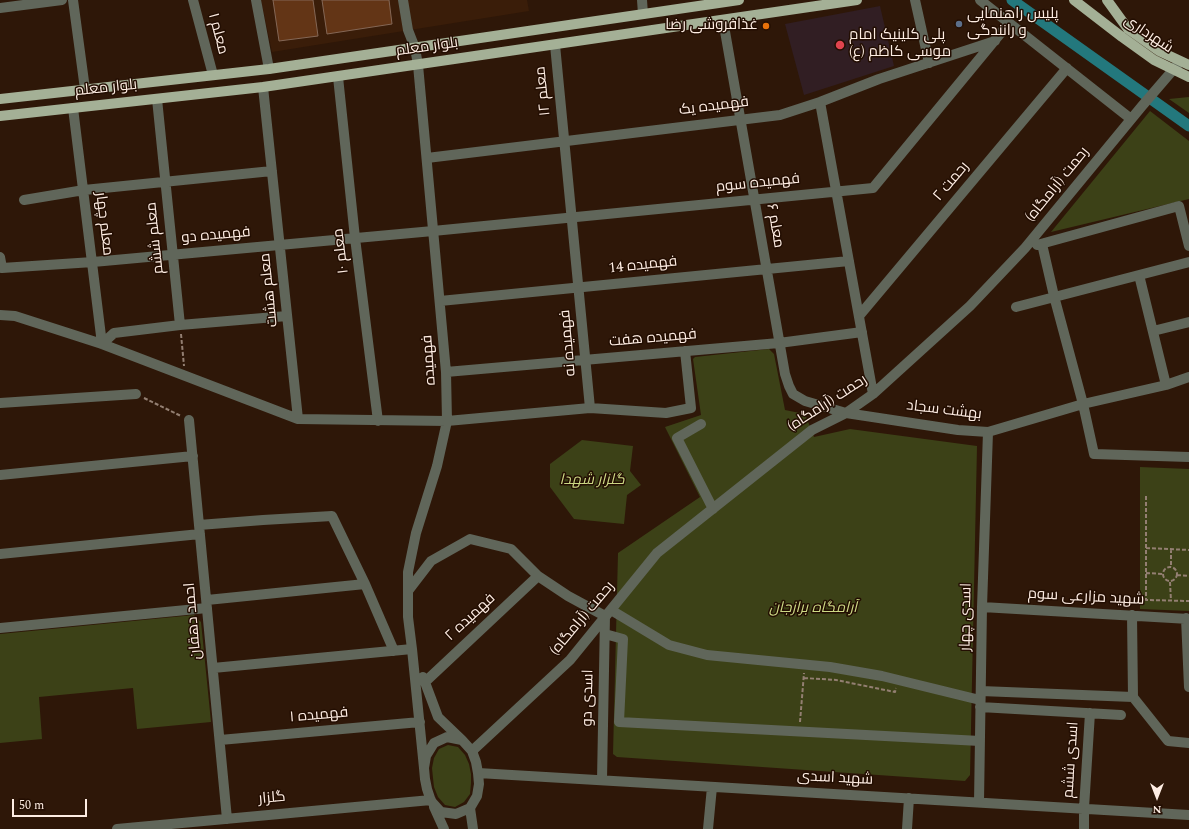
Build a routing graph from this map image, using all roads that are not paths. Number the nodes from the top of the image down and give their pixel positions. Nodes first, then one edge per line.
1 (62, 0) edge
2 (72, 0) edge
3 (193, 0) edge
4 (256, 0) edge
5 (403, 0) edge
6 (642, 0) edge
7 (739, 0) edge
8 (857, 0) edge
9 (915, 0) edge
10 (980, 0) edge
11 (1074, 0) edge
12 (1107, 0) edge
13 (701, 3) edge
14 (0, 8) edge
15 (643, 14) junction
16 (723, 20) junction
17 (1009, 23) junction
18 (995, 41) junction
19 (555, 45) junction
20 (415, 48) junction
21 (929, 63) junction
22 (1185, 63) edge
23 (418, 65) junction
24 (1067, 68) junction
25 (269, 69) junction
26 (1173, 70) junction
27 (213, 75) junction
28 (1189, 76) edge
29 (338, 77) junction
30 (263, 87) junction
31 (85, 89) junction
32 (0, 99) edge
33 (157, 99) junction
34 (820, 102) junction
35 (73, 108) junction
36 (0, 116) edge
37 (740, 117) junction
38 (1131, 118) junction
39 (564, 137) junction
40 (427, 158) junction
41 (272, 170) junction
42 (165, 182) junction
43 (84, 190) junction
44 (836, 192) junction
45 (24, 200) dead end
46 (754, 200) junction
47 (572, 218) junction
48 (433, 231) junction
49 (355, 238) junction
50 (1042, 244) junction
51 (280, 245) junction
52 (1189, 246) edge
53 (1025, 248) junction
54 (173, 254) junction
55 (0, 257) edge
56 (849, 261) junction
57 (93, 262) junction
58 (1189, 262) edge
59 (766, 269) junction
60 (1139, 275) junction
61 (578, 288) junction
62 (1054, 296) junction
63 (440, 301) junction
64 (1016, 307) dead end
65 (0, 315) edge
66 (287, 316) junction
67 (859, 316) junction
68 (1189, 322) edge
69 (180, 325) junction
70 (1153, 331) junction
71 (862, 332) junction
72 (779, 343) junction
73 (102, 344) junction
74 (685, 351) junction
75 (585, 360) junction
76 (446, 372) junction
77 (1189, 377) edge
78 (1166, 385) junction
79 (136, 394) road end
80 (873, 394) junction
81 (0, 403) edge
82 (1084, 404) junction
83 (590, 408) junction
84 (846, 413) junction
85 (298, 419) junction
86 (189, 420) road end
87 (378, 421) junction
88 (448, 421) junction
89 (701, 424) dead end
90 (988, 432) junction
91 (193, 456) junction
92 (1189, 457) edge
93 (0, 475) edge
94 (713, 509) junction
95 (200, 530) junction
96 (0, 554) edge
97 (538, 576) junction
98 (365, 584) junction
99 (408, 591) junction
100 (207, 604) junction
101 (982, 607) junction
102 (608, 613) junction
103 (1132, 615) junction
104 (1188, 618) edge
105 (0, 628) edge
106 (605, 634) junction
107 (412, 649) junction
108 (394, 651) junction
109 (213, 668) junction
110 (425, 682) junction
111 (1189, 687) edge
112 (1134, 697) junction
113 (980, 699) junction
114 (1090, 713) junction
115 (1121, 715) dead end
116 (420, 722) junction
117 (220, 740) junction
118 (462, 740) junction
119 (980, 741) junction
120 (1189, 744) edge
121 (472, 751) junction
122 (424, 768) junction
123 (478, 773) junction
124 (602, 780) junction
125 (712, 786) junction
126 (909, 798) junction
127 (431, 800) junction
128 (979, 802) junction
129 (470, 808) junction
130 (1084, 808) junction
131 (1189, 815) edge
132 (228, 819) junction
133 (117, 829) edge
134 (444, 829) edge
135 (473, 829) edge
136 (708, 829) edge
137 (906, 829) edge
138 (1084, 829) edge

1 - 14 street
2 - 31 street
3 - 27 street, معلم ۱
4 - 25 street
5 - 20 street, فهمیده
6 - 15 street
7 - 13 main road, بلوار معلم
8 - 16 main road, بلوار معلم
9 - 21 street
10 - 17 street
11 - 26 main road, شهرداری
12 - 22 main road, شهرداری
13 - 15 main road, بلوار معلم
15 - 20 main road, بلوار معلم
16 - 19 main road, بلوار معلم
16 - 37 street, معلم ۶
17 - 18 street, فهمیده سوم
17 - 24 street
18 - 21 street, فهمیده یک
18 - 44 street, فهمیده سوم
19 - 23 main road, بلوار معلم
19 - 39 street, معلم ۱۲
20 - 23 street, فهمیده
20 - 25 main road, بلوار معلم
21 - 34 street, فهمیده یک
22 - 26 street, رحمت (آرامگاه)
23 - 29 main road, بلوار معلم
23 - 40 street, فهمیده
24 - 38 street
24 - 67 street, رحمت ۲
25 - 27 main road, بلوار معلم
26 - 28 main road, شهرداری
26 - 38 street, رحمت (آرامگاه)
27 - 31 main road, بلوار معلم
29 - 30 main road, بلوار معلم
29 - 49 street, معلم ۱۰
30 - 33 main road, بلوار معلم
30 - 41 street, معلم هشت
31 - 32 main road, بلوار معلم
33 - 35 main road, بلوار معلم
33 - 42 street, معلم ششم
34 - 37 street, فهمیده یک
34 - 44 street
35 - 36 main road, بلوار معلم
35 - 43 street, معلم چهار
37 - 39 street, فهمیده یک
37 - 46 street, معلم ۶
38 - 53 street, رحمت (آرامگاه)
39 - 40 street, فهمیده یک
39 - 47 street, فهمیده نه
40 - 48 street, فهمیده
41 - 42 street
41 - 51 street, معلم هشت
42 - 43 street
42 - 54 street, معلم ششم
43 - 45 street
43 - 57 street, معلم چهار
44 - 46 street, فهمیده سوم
44 - 56 street
46 - 47 street, فهمیده سوم
46 - 59 street, معلم ۶
47 - 48 street, فهمیده سوم
47 - 61 street, فهمیده نه
48 - 49 street, فهمیده دو
48 - 63 street, فهمیده
49 - 51 street, فهمیده دو
49 - 87 street, معلم ۱۰
50 - 52 street
50 - 53 street
50 - 62 street
51 - 54 street, فهمیده دو
51 - 66 street, معلم هشت
53 - 80 street, رحمت (آرامگاه)
54 - 57 street, فهمیده دو
54 - 69 street, معلم ششم
55 - 57 street, فهمیده دو
56 - 59 street, فهمیده 14
56 - 67 street
57 - 73 street, معلم چهار
58 - 60 street
59 - 61 street, فهمیده 14
59 - 72 street, معلم ۶
60 - 62 street
60 - 70 street
61 - 63 street, فهمیده 14
61 - 75 street, فهمیده نه
62 - 64 street
62 - 82 street
63 - 76 street, فهمیده
65 - 73 street
66 - 69 street
66 - 85 street, معلم هشت
67 - 71 street
68 - 70 street
69 - 73 street
70 - 78 street
71 - 72 street, فهمیده هفت
71 - 80 street
72 - 74 street, فهمیده هفت
72 - 84 street, بهشت سجاد
73 - 85 street
74 - 75 street, فهمیده هفت
74 - 83 street
75 - 76 street, فهمیده هفت
75 - 83 street, فهمیده نه
76 - 88 street, فهمیده
77 - 78 street, بهشت سجاد
78 - 82 street, بهشت سجاد
79 - 81 street
80 - 84 street, رحمت (آرامگاه)
82 - 90 street, بهشت سجاد
82 - 92 street
83 - 88 street
84 - 90 street, بهشت سجاد
84 - 94 street, رحمت (آرامگاه)
85 - 87 street
86 - 91 street, احمد دهقان
87 - 88 street
88 - 99 street, فهمیده
89 - 94 street
90 - 101 street, اسدی چهار
91 - 93 street
91 - 95 street, احمد دهقان
94 - 102 street, رحمت (آرامگاه)
95 - 96 street
95 - 98 street
95 - 100 street, احمد دهقان
97 - 99 street
97 - 102 street
97 - 110 street, فهمیده ۲
98 - 100 street
98 - 108 street
99 - 107 street, فهمیده
100 - 105 street
100 - 109 street, احمد دهقان
101 - 103 street, شهید مزارعی سوم
101 - 113 street, اسدی چهار
102 - 106 street, اسدی دو
102 - 113 street
102 - 121 street, رحمت (آرامگاه)
103 - 104 street, شهید مزارعی سوم
103 - 112 street
104 - 111 street
106 - 119 street
106 - 124 street, اسدی دو
107 - 108 street
107 - 110 street
107 - 116 street
108 - 109 street
109 - 117 street, احمد دهقان
110 - 118 street
112 - 113 street
112 - 120 street
113 - 114 street
113 - 119 street, اسدی چهار
114 - 115 street
114 - 130 street, اسدی ششم
116 - 117 street, فهمیده ۱
116 - 122 street
117 - 132 street, احمد دهقان
118 - 121 street
118 - 122 street
119 - 128 street, اسدی چهار
121 - 123 street
122 - 127 street
123 - 124 street, شهید اسدی
123 - 129 street
124 - 125 street, شهید اسدی
125 - 126 street, شهید اسدی
125 - 136 street
126 - 128 street, شهید اسدی
126 - 137 street
127 - 129 street
127 - 132 street, گلزار
127 - 134 street
128 - 130 street, شهید اسدی
129 - 135 street
130 - 131 street, شهید اسدی
130 - 138 street, اسدی ششم
132 - 133 street, گلزار

